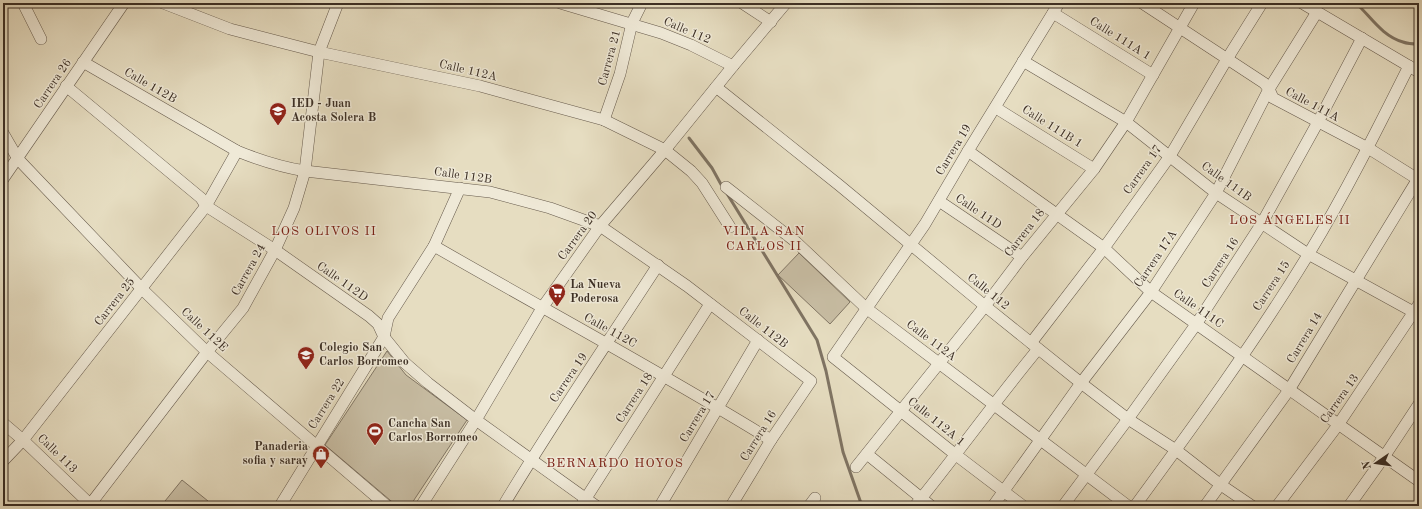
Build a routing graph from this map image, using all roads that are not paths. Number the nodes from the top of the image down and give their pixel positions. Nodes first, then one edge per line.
1 (23, 3) edge
2 (124, 3) edge
3 (163, 3) edge
4 (338, 3) edge
5 (560, 3) edge
6 (642, 3) edge
7 (742, 3) edge
8 (786, 3) edge
9 (1060, 3) edge
10 (1142, 3) edge
11 (1194, 3) edge
12 (1262, 3) edge
13 (1302, 3) edge
14 (1317, 12) junction
15 (1053, 13) junction
16 (771, 22) junction
17 (632, 23) junction
18 (1180, 27) junction
19 (1362, 38) junction
20 (41, 39) dead end
21 (319, 52) junction
22 (1227, 59) junction
23 (1023, 60) junction
24 (83, 62) junction
25 (732, 66) junction
26 (1414, 69) edge
27 (1153, 75) junction
28 (66, 86) junction
29 (716, 87) junction
30 (1269, 89) junction
31 (996, 108) junction
32 (604, 120) junction
33 (1126, 122) junction
34 (1318, 122) junction
35 (3, 133) edge
36 (1368, 148) junction
37 (665, 150) junction
38 (237, 151) junction
39 (968, 151) junction
40 (1170, 156) junction
41 (18, 159) junction
42 (1094, 169) junction
43 (306, 171) junction
44 (3, 179) edge
45 (1419, 179) edge
46 (726, 187) dead end
47 (460, 188) junction
48 (1216, 193) junction
49 (939, 201) junction
50 (206, 206) junction
51 (1057, 214) junction
52 (1262, 223) junction
53 (600, 226) junction
54 (730, 228) dead end
55 (911, 245) junction
56 (434, 246) junction
57 (1104, 248) junction
58 (275, 250) junction
59 (1308, 254) junction
60 (1022, 257) junction
61 (658, 265) junction
62 (1355, 280) junction
63 (142, 289) junction
64 (1151, 292) junction
65 (710, 304) junction
66 (984, 306) junction
67 (542, 308) junction
68 (866, 308) junction
69 (1417, 311) edge
70 (1197, 323) junction
71 (384, 337) junction
72 (758, 340) junction
73 (607, 344) junction
74 (1035, 346) junction
75 (207, 352) junction
76 (1242, 357) junction
77 (939, 363) junction
78 (664, 376) junction
79 (811, 381) joint
80 (1081, 383) junction
81 (1289, 390) junction
82 (1419, 404) edge
83 (993, 405) junction
84 (718, 408) junction
85 (901, 411) junction
86 (1128, 419) junction
87 (476, 420) junction
88 (3, 423) edge
89 (1338, 425) junction
90 (23, 440) junction
91 (771, 440) junction
92 (1039, 440) junction
93 (317, 446) junction
94 (1176, 450) junction
95 (867, 454) junction
96 (956, 455) junction
97 (1384, 457) junction
98 (531, 459) junction
99 (3, 461) edge
100 (856, 467) dead end
101 (1086, 475) junction
102 (1419, 481) edge
103 (1221, 485) junction
104 (1004, 492) junction
105 (583, 502) edge
106 (918, 502) edge
107 (90, 505) edge
108 (280, 506) edge
109 (387, 506) edge
110 (421, 506) edge
111 (503, 506) edge
112 (596, 506) edge
113 (660, 506) edge
114 (731, 506) edge
115 (931, 506) edge
116 (993, 506) edge
117 (1023, 506) edge
118 (1063, 506) edge
119 (1128, 506) edge
120 (1135, 506) edge
121 (1205, 506) edge
122 (1252, 506) edge
123 (1277, 506) edge
124 (1349, 506) edge

1 - 20 street
2 - 24 street, Carrera 26
3 - 21 street, Calle 112A
4 - 21 street, Carrera 24
5 - 17 street, Calle 112
6 - 17 street, Carrera 21
7 - 16 street
8 - 16 street, Carrera 20
9 - 15 street, Carrera 19
10 - 18 street, Calle 111A
11 - 18 street, Carrera 18
12 - 22 street, Carrera 17
13 - 14 street
14 - 19 street
14 - 30 street, Carrera 17A
15 - 23 street, Carrera 19
15 - 27 street, Calle 111A 1
16 - 25 street, Carrera 20
17 - 25 street, Calle 112
17 - 32 street, Carrera 21
18 - 22 street, Calle 111A
18 - 27 street, Carrera 18
19 - 26 street
19 - 34 street, Carrera 16
21 - 32 street, Calle 112A
21 - 43 street, Carrera 24
22 - 30 street, Calle 111A
22 - 40 street, Carrera 17
23 - 31 street, Carrera 19
23 - 33 street, Calle 111B
24 - 28 street, Carrera 26
24 - 38 street, Calle 112B
25 - 29 street, Carrera 20
26 - 36 street, Carrera 15
27 - 33 street, Carrera 18
28 - 41 street, Carrera 26
28 - 50 street, Calle 112D
29 - 37 street, Carrera 20
29 - 55 street, Calle 112
30 - 34 street, Calle 111A
30 - 48 street, Carrera 17A
31 - 39 street, Carrera 19
31 - 42 street, Calle 111B 1
32 - 37 street, Calle 112A
33 - 40 street, Calle 111B
33 - 42 street, Carrera 18
34 - 36 street, Calle 111A
34 - 52 street, Carrera 16
35 - 41 street, Calle 112E
36 - 45 street, Calle 111A
36 - 59 street, Carrera 15
37 - 53 street, Carrera 20
37 - 54 street, Calle 112A
38 - 43 street, Calle 112B
38 - 50 street, Carrera 25
39 - 49 street, Carrera 19
39 - 51 street, Calle 111C
40 - 48 street, Calle 111B
40 - 57 street, Carrera 17
41 - 44 street, Carrera 26
41 - 63 street, Calle 112E
42 - 51 street, Carrera 18
43 - 47 street, Calle 112B
43 - 58 street, Carrera 24
45 - 62 street, Carrera 14
46 - 68 street, Calle 112A
47 - 53 street, Calle 112B
47 - 56 street, Carrera 22
48 - 52 street, Calle 111B
48 - 64 street, Carrera 17A
49 - 55 street, Carrera 19
49 - 60 street, Calle 11D
50 - 58 street, Calle 112D
50 - 63 street, Carrera 25
51 - 57 street, Calle 111C
51 - 60 street, Carrera 18
52 - 59 street, Calle 111B
52 - 70 street, Carrera 16
53 - 61 street, Calle 112B
53 - 67 street, Carrera 20
55 - 66 street, Calle 112
55 - 68 street, Carrera 19
56 - 67 street, Calle 112C
56 - 71 street, Carrera 22
57 - 64 street, Calle 111C
57 - 74 street, Carrera 17
58 - 71 street, Calle 112D
58 - 75 street, Carrera 24
59 - 62 street, Calle 111B
59 - 76 street, Carrera 15
60 - 66 street, Carrera 18
61 - 65 street, Calle 112B
61 - 73 street, Carrera 19
62 - 69 street, Calle 111B
62 - 81 street, Carrera 14
63 - 75 street, Calle 112E
63 - 90 street, Carrera 25
64 - 70 street, Calle 111C
64 - 80 street, Carrera 17A
65 - 72 street, Calle 112B
65 - 78 street, Carrera 18
66 - 74 street, Calle 112
66 - 77 street, Carrera 18
67 - 73 street, Calle 112C
67 - 87 street, Carrera 20
68 - 77 street, Calle 112A
68 - 85 street, Calle 112A 1
69 - 89 street, Carrera 13
70 - 76 street, Calle 111C
70 - 86 street, Carrera 16
71 - 87 street, Calle 112D
71 - 93 street, Carrera 22
72 - 79 street, Calle 112B
72 - 84 street, Carrera 17
73 - 78 street, Calle 112C
73 - 98 street, Carrera 19
74 - 80 street, Calle 112
74 - 83 street, Carrera 17
75 - 93 street, Calle 112E
75 - 107 street, Carrera 24
76 - 81 street, Calle 111C
76 - 94 street, Carrera 15
77 - 83 street, Calle 112A
77 - 85 street, Carrera 18
78 - 84 street, Calle 112C
78 - 105 street, Carrera 18
79 - 91 street, Carrera 16
80 - 86 street, Calle 112
80 - 92 street, Carrera 17A
81 - 89 street, Calle 111C
81 - 103 street, Carrera 14
82 - 97 street
83 - 92 street, Calle 112A
83 - 96 street, Carrera 17
84 - 91 street, Calle 112C
84 - 113 street, Carrera 17
85 - 95 street, Carrera 18
85 - 96 street, Calle 112A 1
86 - 94 street, Calle 112
86 - 101 street, Carrera 16
87 - 98 street, Calle 112D
87 - 110 street, Carrera 20
88 - 90 street, Calle 113
89 - 97 street, Calle 111C
89 - 123 street, Carrera 13
90 - 99 street, Carrera 25
90 - 107 street, Calle 113
91 - 114 street, Carrera 16
92 - 101 street, Calle 112A
92 - 104 street, Carrera 17A
93 - 108 street, Carrera 22
93 - 109 street, Calle 112E
94 - 103 street, Calle 112
94 - 120 street, Carrera 15
95 - 100 street, Carrera 18
95 - 106 street
96 - 104 street, Calle 112A 1
96 - 106 street, Carrera 17
97 - 102 street, Calle 111C
97 - 124 street
98 - 105 street, Calle 112D
98 - 111 street, Carrera 19
101 - 118 street, Carrera 16
101 - 119 street, Calle 112A
103 - 121 street, Carrera 14
103 - 122 street, Calle 112
104 - 116 street, Carrera 17A
104 - 117 street, Calle 112A 1
105 - 112 street, Calle 112D
106 - 115 street

